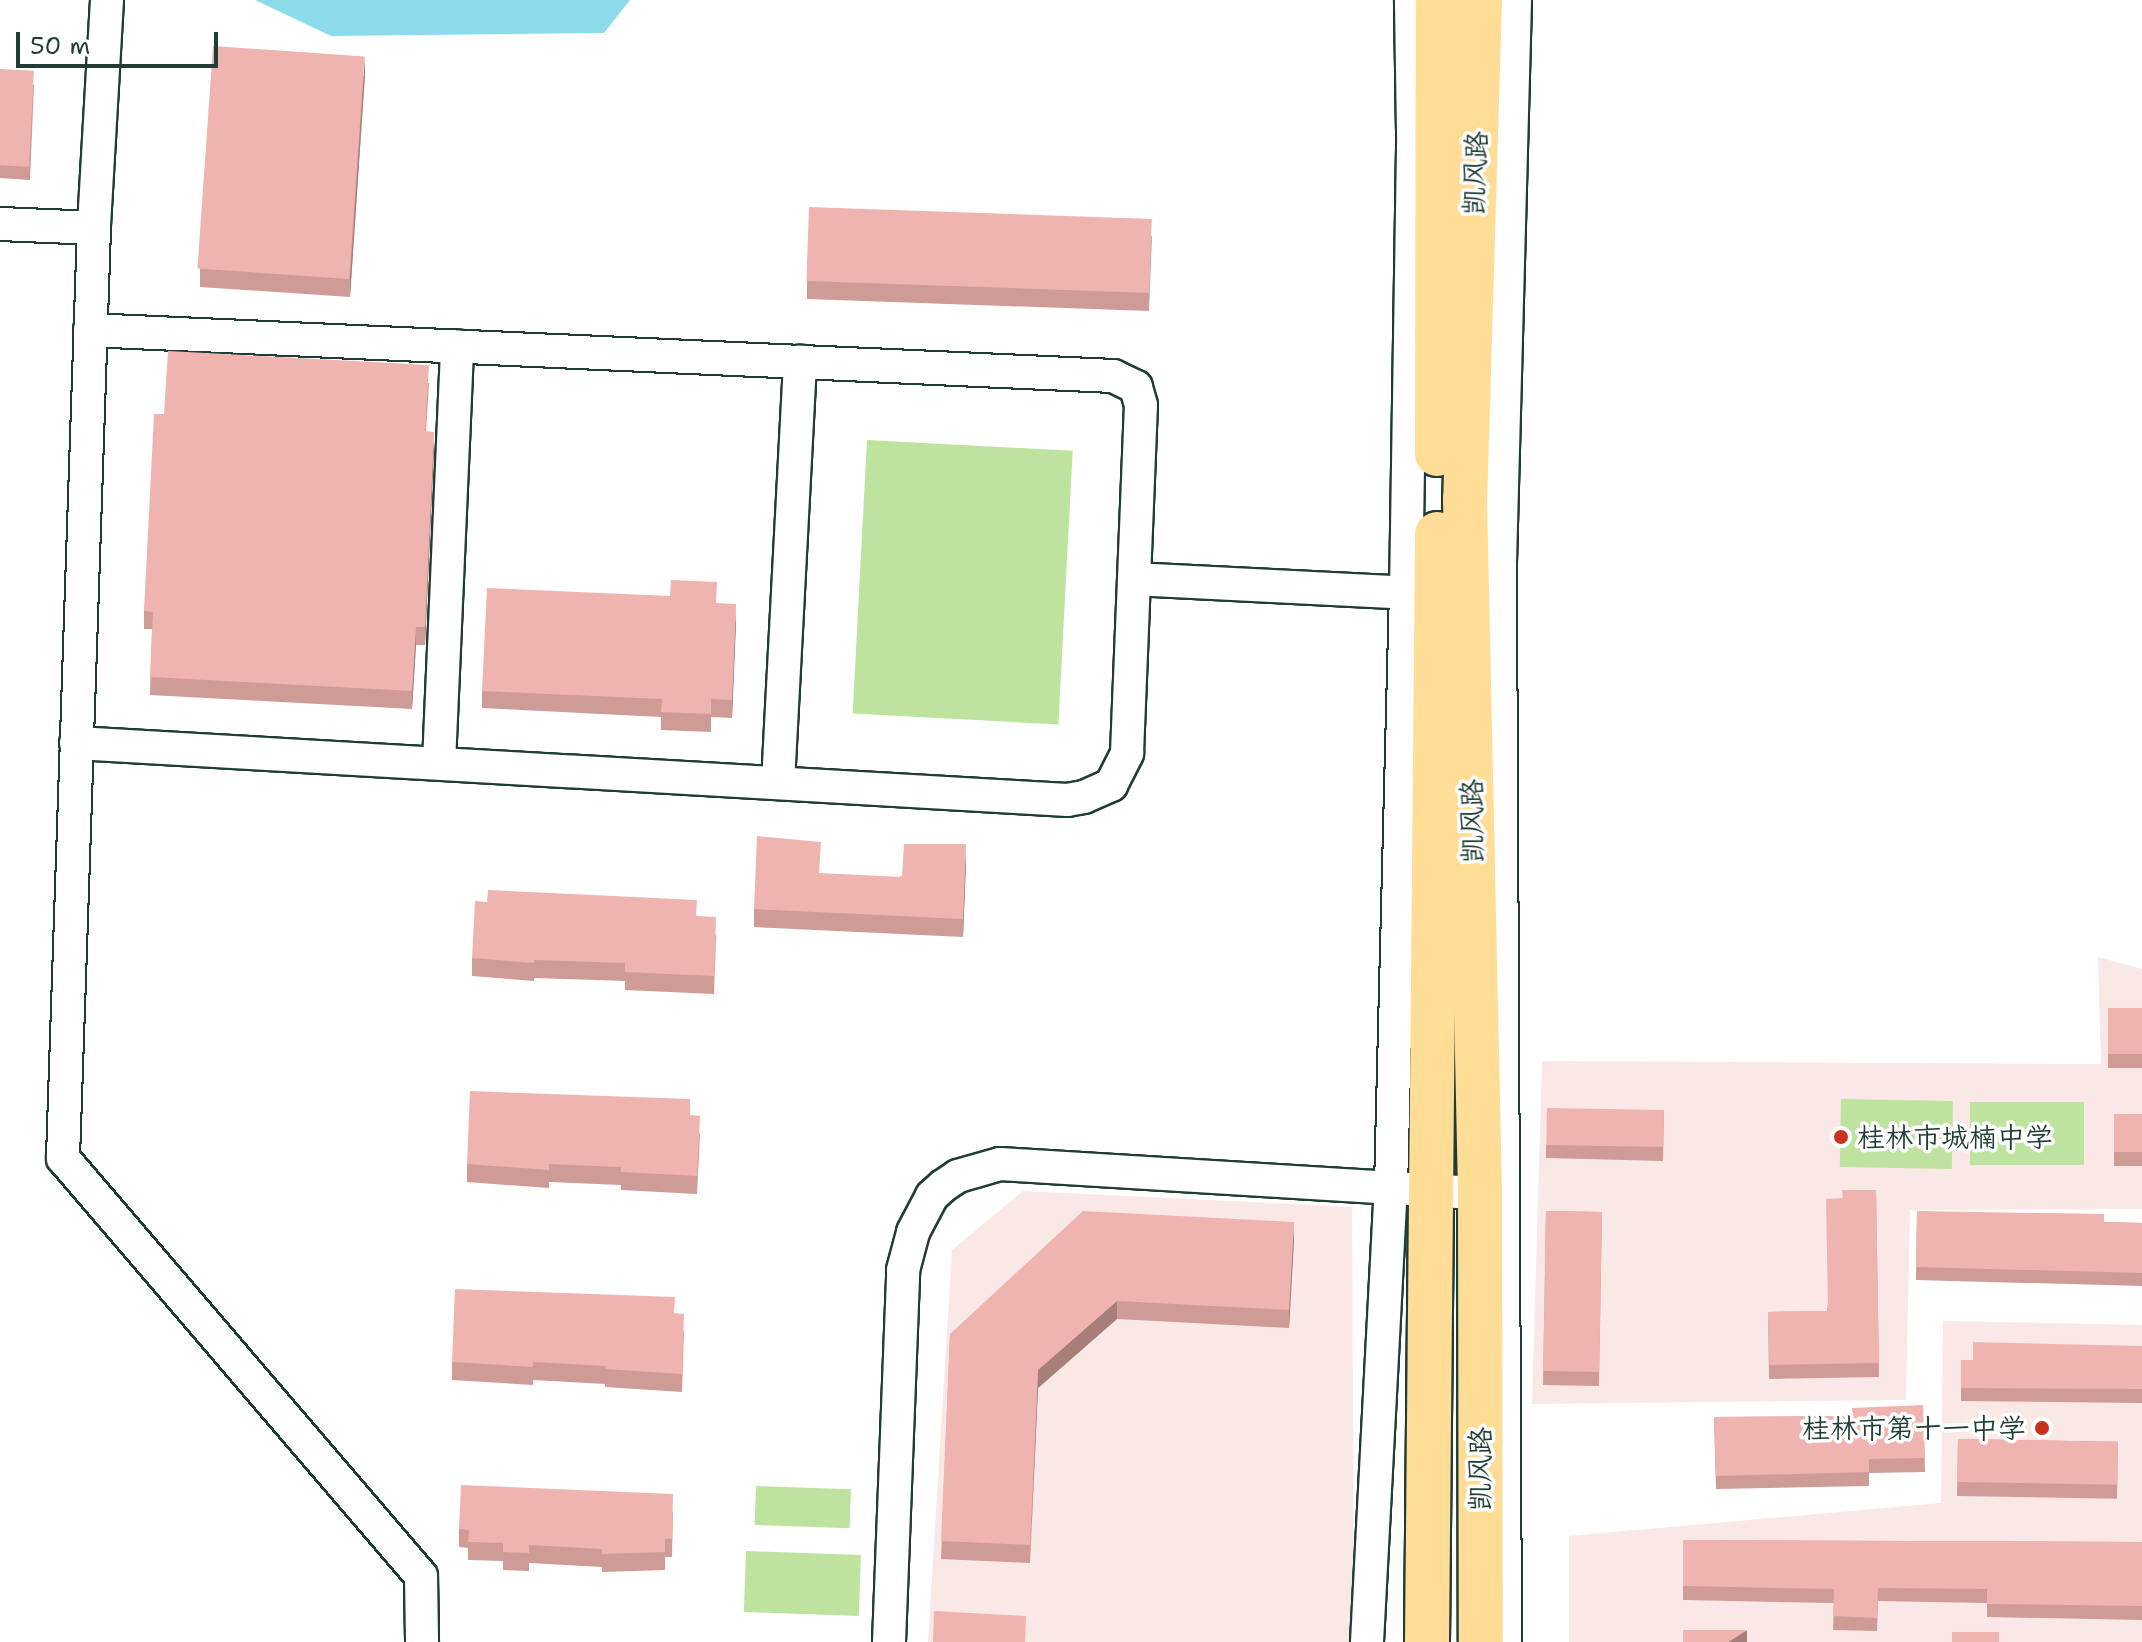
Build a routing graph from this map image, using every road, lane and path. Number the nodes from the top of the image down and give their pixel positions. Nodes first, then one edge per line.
1 (107, 0) edge
2 (1411, 0) edge
3 (1438, 0) edge
4 (1480, 0) edge
5 (1515, 0) edge
6 (0, 224) edge
7 (94, 228) junction
8 (90, 330) junction
9 (457, 346) junction
10 (800, 362) junction
11 (1134, 579) junction
12 (1406, 593) junction
13 (76, 743) junction
14 (439, 763) junction
15 (778, 783) junction
16 (1411, 1189) junction
17 (1480, 1193) junction
18 (422, 1642) edge
19 (889, 1642) edge
20 (1367, 1642) edge
21 (1427, 1642) edge
22 (1481, 1642) edge
23 (1505, 1642) edge

1 - 7 street
2 - 12 street
3 - 16 highway, 凯风路
4 - 17 highway, 凯风路
5 - 23 street
6 - 7 street
7 - 8 street
8 - 9 street
8 - 13 street
9 - 10 street
9 - 14 street
10 - 11 street
10 - 15 street
11 - 12 street
11 - 15 street
12 - 16 street
13 - 14 street
13 - 18 street
14 - 15 street
16 - 17 street
16 - 19 street
16 - 20 street
16 - 21 highway, 凯风路
17 - 22 highway, 凯风路

